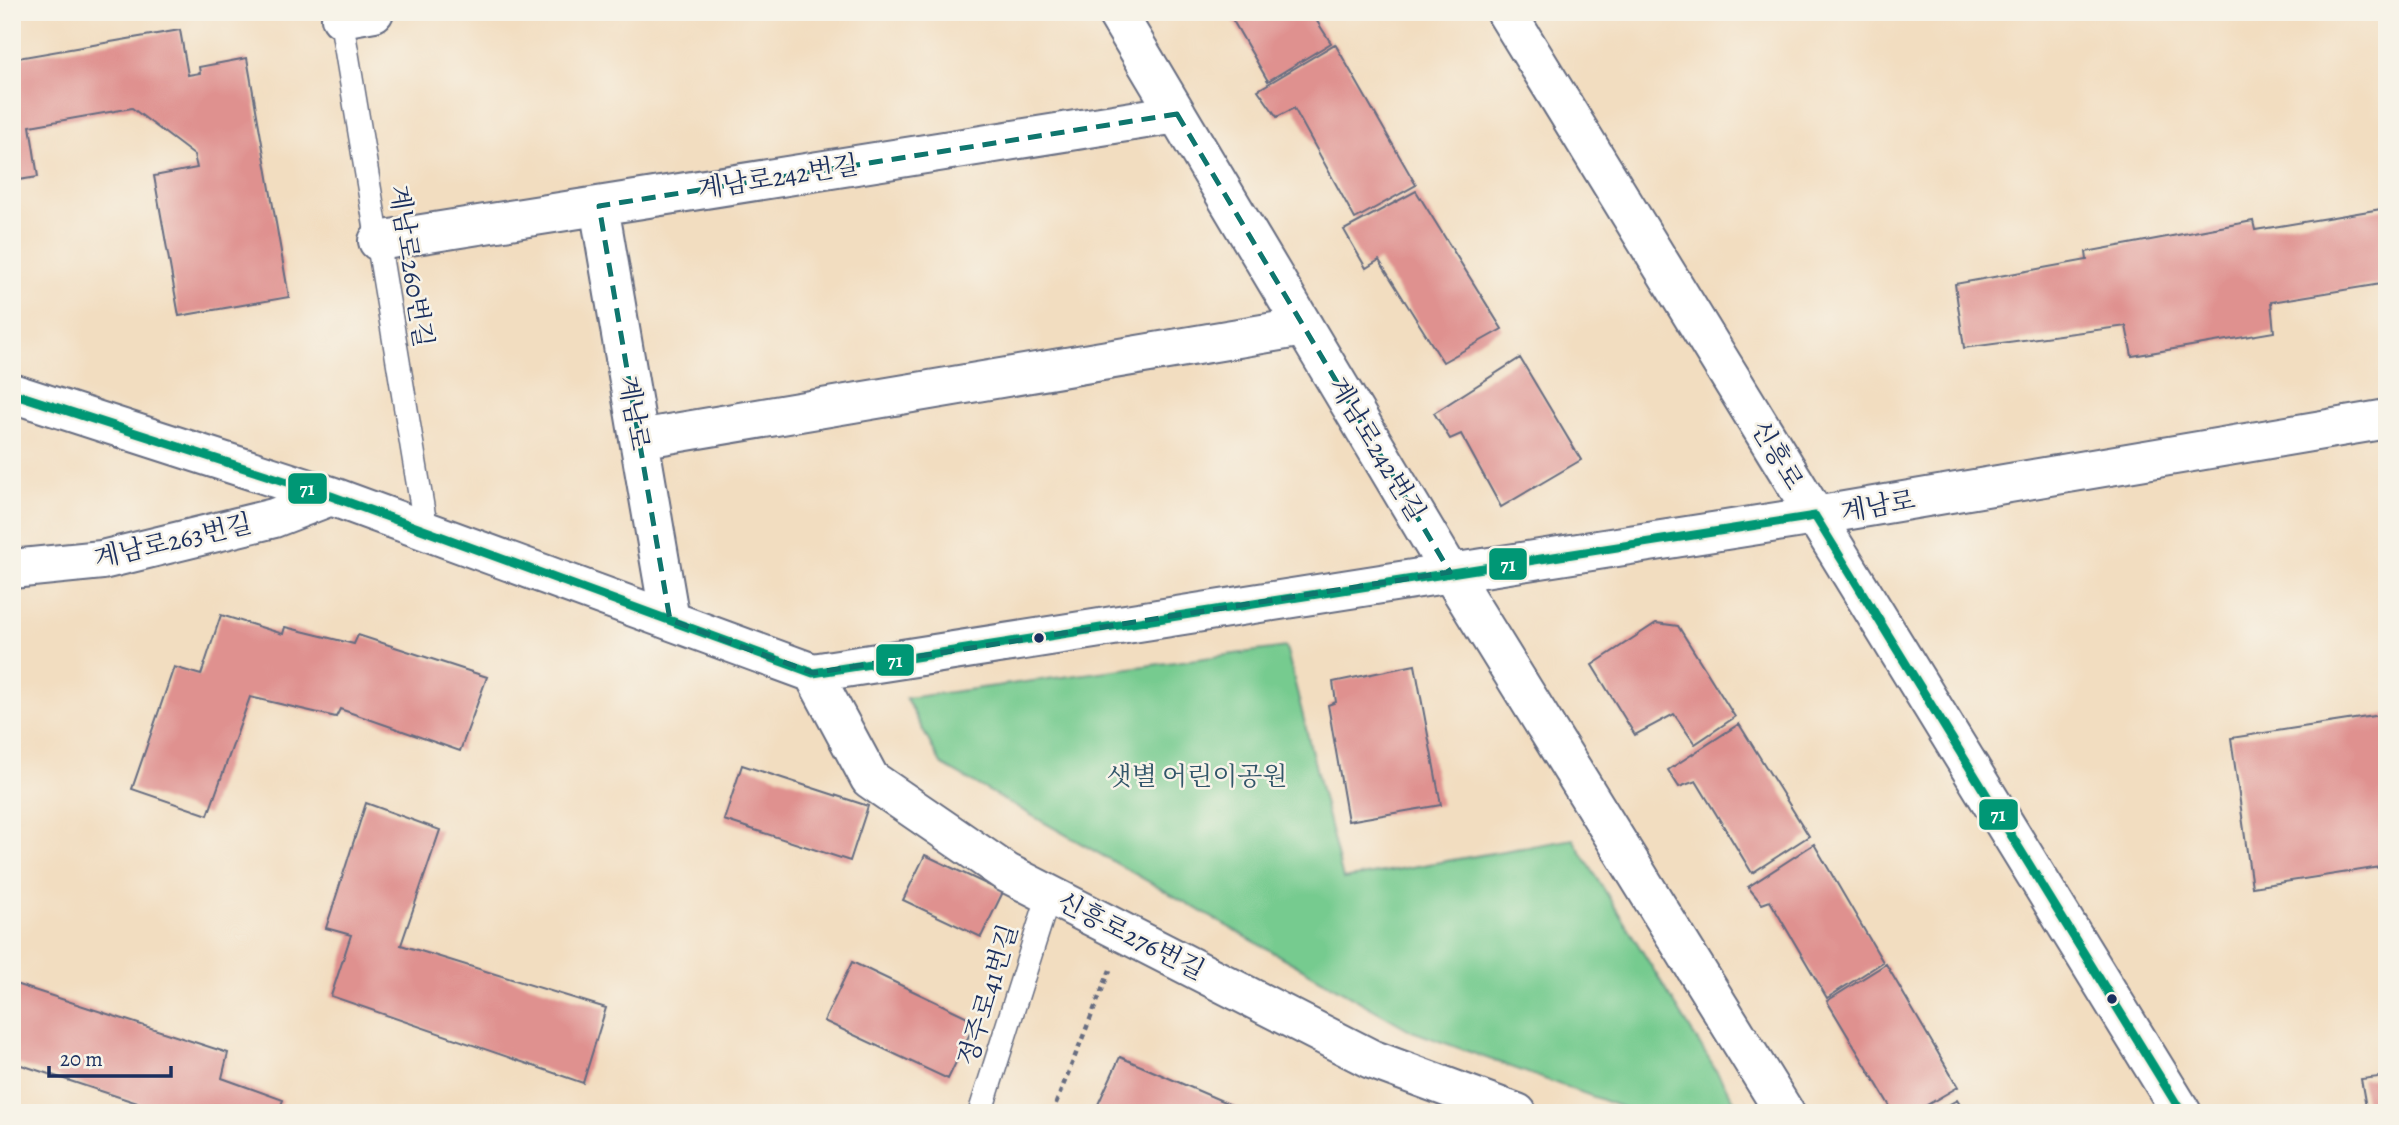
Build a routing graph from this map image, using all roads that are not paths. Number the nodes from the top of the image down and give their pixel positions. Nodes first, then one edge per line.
1 (1116, 12) edge
2 (1506, 12) edge
3 (352, 14) edge
4 (1177, 114) junction
5 (599, 206) junction
6 (378, 241) junction
7 (1304, 327) junction
8 (12, 393) edge
9 (2387, 419) edge
10 (639, 439) junction
11 (331, 496) junction
12 (1815, 516) junction
13 (426, 530) junction
14 (12, 569) edge
15 (1450, 572) junction
16 (670, 620) junction
17 (813, 673) junction
18 (1049, 895) junction
19 (980, 1113) edge
20 (1517, 1113) edge
21 (1785, 1113) edge
22 (2182, 1113) edge

1 - 4 street, 계남로242번길
2 - 12 street, 신흥로
3 - 6 lane, 계남로260번길
4 - 5 street, 계남로242번길
4 - 7 street, 계남로242번길
5 - 6 street, 계남로242번길
5 - 10 street, 계남로
6 - 13 lane, 계남로260번길
7 - 10 street
7 - 15 street, 계남로242번길
8 - 11 street, 계남로
9 - 12 street, 계남로
10 - 16 street, 계남로
11 - 13 street, 계남로
11 - 14 street, 계남로263번길
12 - 15 street, 계남로
12 - 22 street, 신흥로
13 - 16 street, 계남로
15 - 17 street, 계남로
15 - 21 street, 계남로242번길
16 - 17 street, 계남로
17 - 18 street, 신흥로276번길
18 - 19 lane, 정주로41번길
18 - 20 street, 신흥로276번길

